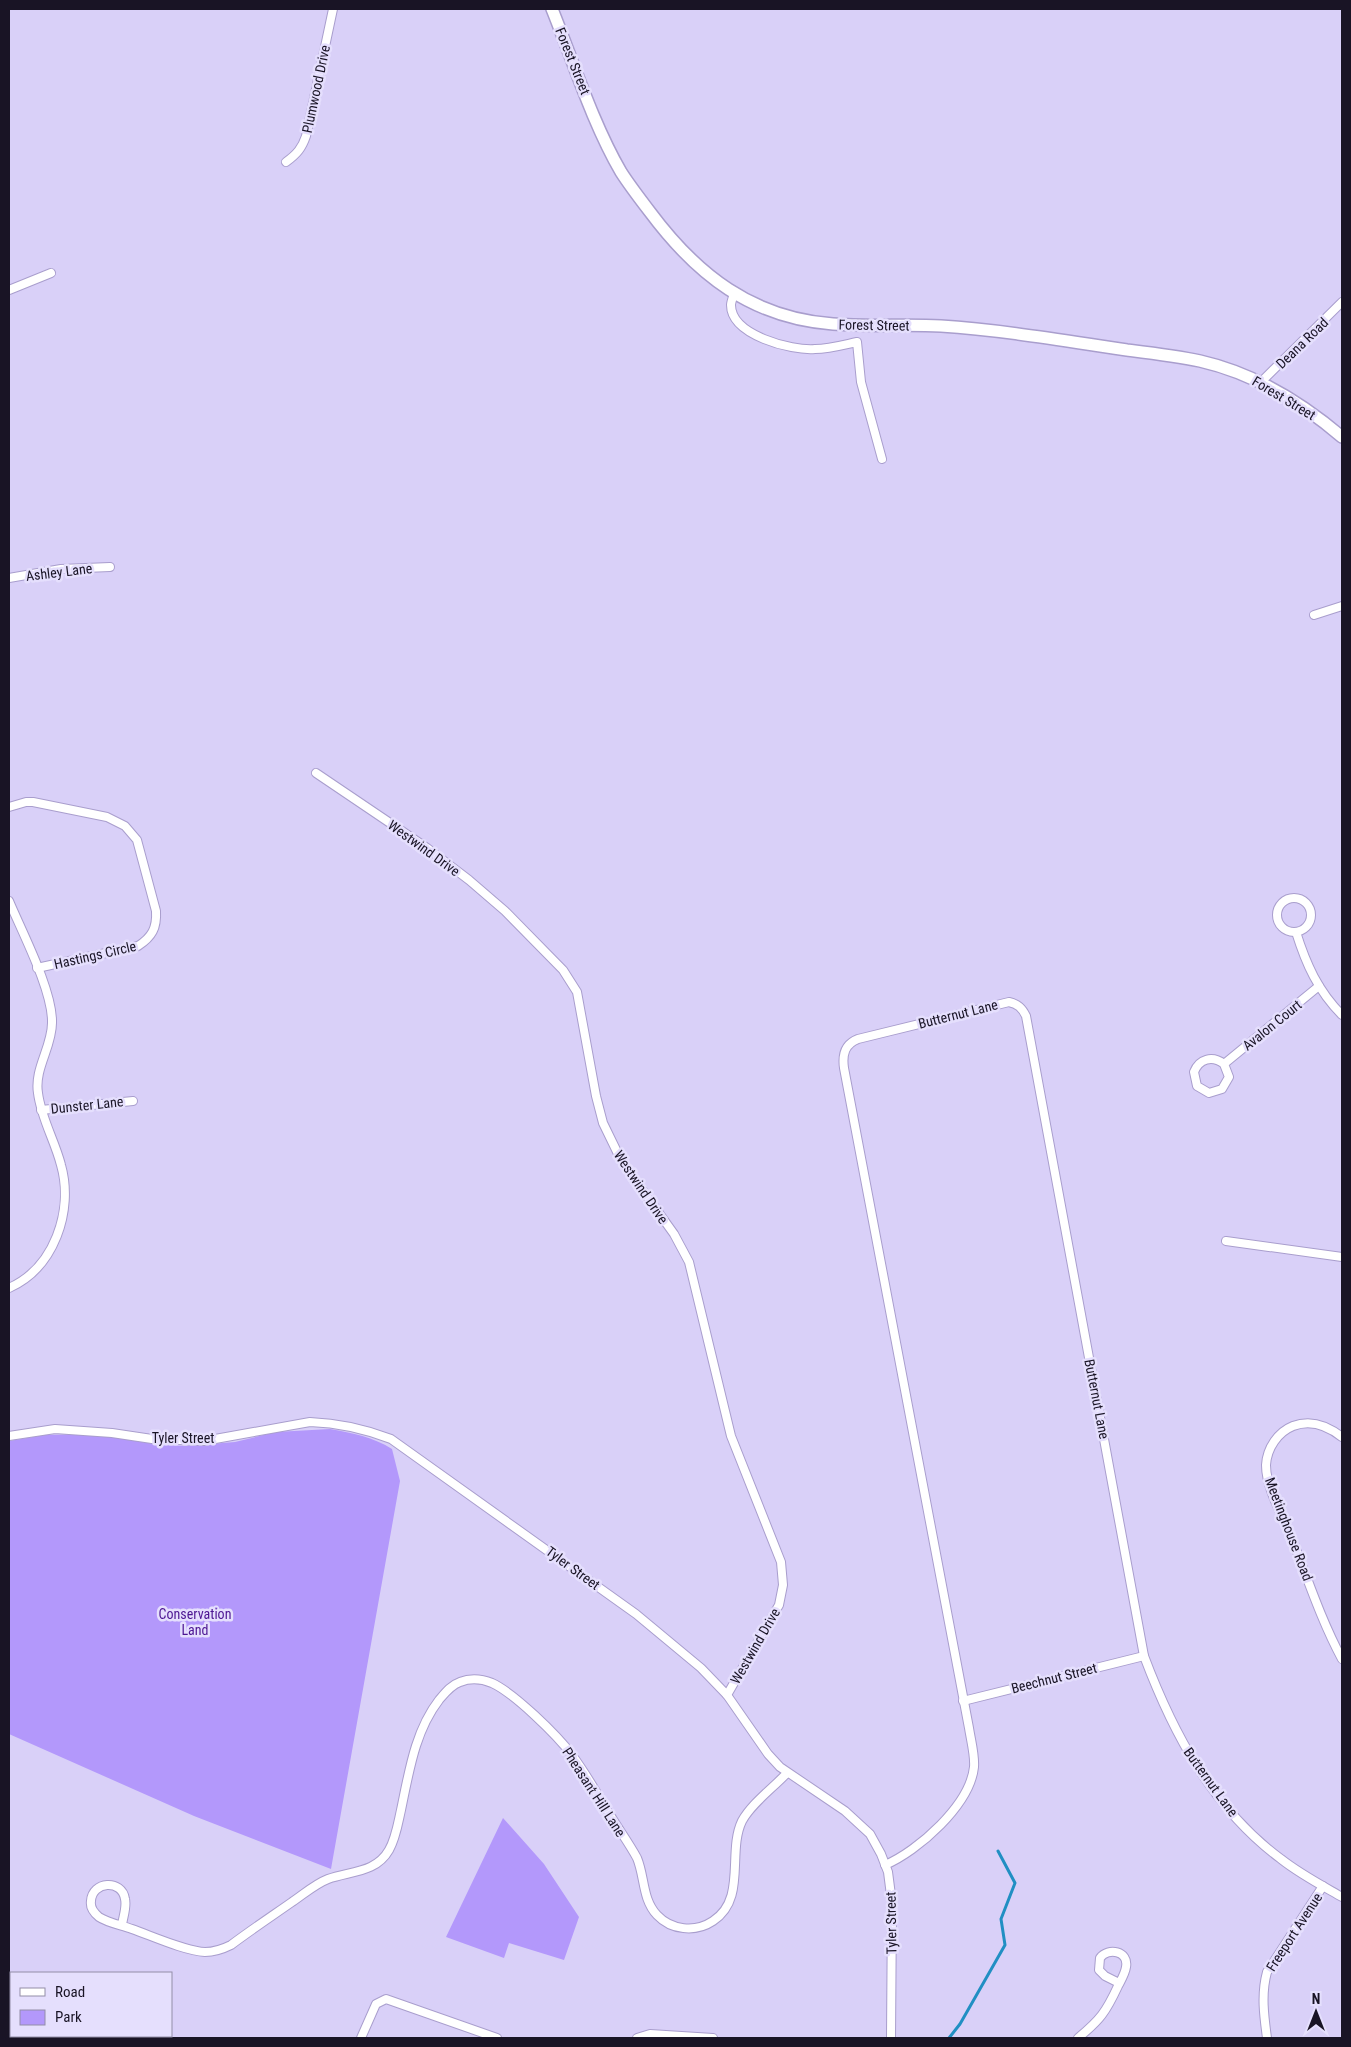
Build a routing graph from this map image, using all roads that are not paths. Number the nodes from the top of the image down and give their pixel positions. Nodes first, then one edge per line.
1 (333, 9) edge
2 (552, 9) edge
3 (286, 162) dead end
4 (51, 273) dead end
5 (9, 290) edge
6 (734, 294) junction
7 (1342, 302) edge
8 (855, 326) junction
9 (857, 342) junction
10 (1261, 382) junction
11 (1342, 437) edge
12 (882, 459) dead end
13 (110, 567) dead end
14 (9, 578) edge
15 (1342, 606) edge
16 (1314, 615) dead end
17 (316, 773) dead end
18 (9, 807) edge
19 (9, 902) edge
20 (1296, 932) junction
21 (37, 968) junction
22 (1319, 986) junction
23 (1342, 1015) edge
24 (1224, 1064) junction
25 (133, 1101) dead end
26 (41, 1110) junction
27 (1226, 1241) dead end
28 (1342, 1257) edge
29 (9, 1288) edge
30 (9, 1436) edge
31 (1342, 1437) edge
32 (1144, 1656) junction
33 (1342, 1659) edge
34 (727, 1694) junction
35 (963, 1701) junction
36 (787, 1773) junction
37 (885, 1865) junction
38 (1323, 1886) junction
39 (1342, 1897) edge
40 (122, 1925) junction
41 (1119, 1983) dead end
42 (361, 2038) edge
43 (498, 2038) edge
44 (637, 2038) edge
45 (712, 2038) edge
46 (891, 2038) edge
47 (1078, 2038) edge
48 (1267, 2038) edge

1 - 3 street, Plumwood Drive
2 - 6 street, Forest Street
4 - 5 street
6 - 8 street, Forest Street
6 - 9 street
7 - 10 street, Deana Road
8 - 9 street
8 - 10 street, Forest Street
9 - 12 street
10 - 11 street, Forest Street
13 - 14 street, Ashley Lane
15 - 16 street
17 - 34 street, Westwind Drive
18 - 21 street, Hastings Circle
19 - 21 street
20 - 20 street
20 - 22 street
21 - 26 street
22 - 23 street
22 - 24 street, Avalon Court
24 - 24 street
25 - 26 street, Dunster Lane
26 - 29 street
27 - 28 street
30 - 34 street, Tyler Street
31 - 33 street, Meetinghouse Road
32 - 35 street, Beechnut Street
32 - 35 street, Butternut Lane
32 - 38 street, Butternut Lane
34 - 36 street, Tyler Street
35 - 37 street, Butternut Lane
36 - 37 street, Tyler Street
36 - 40 street, Pheasant Hill Lane
37 - 46 street, Tyler Street
38 - 39 street, Butternut Lane
38 - 48 street, Freeport Avenue
40 - 40 street, Pheasant Hill Lane
41 - 47 street
42 - 43 street
44 - 45 street

